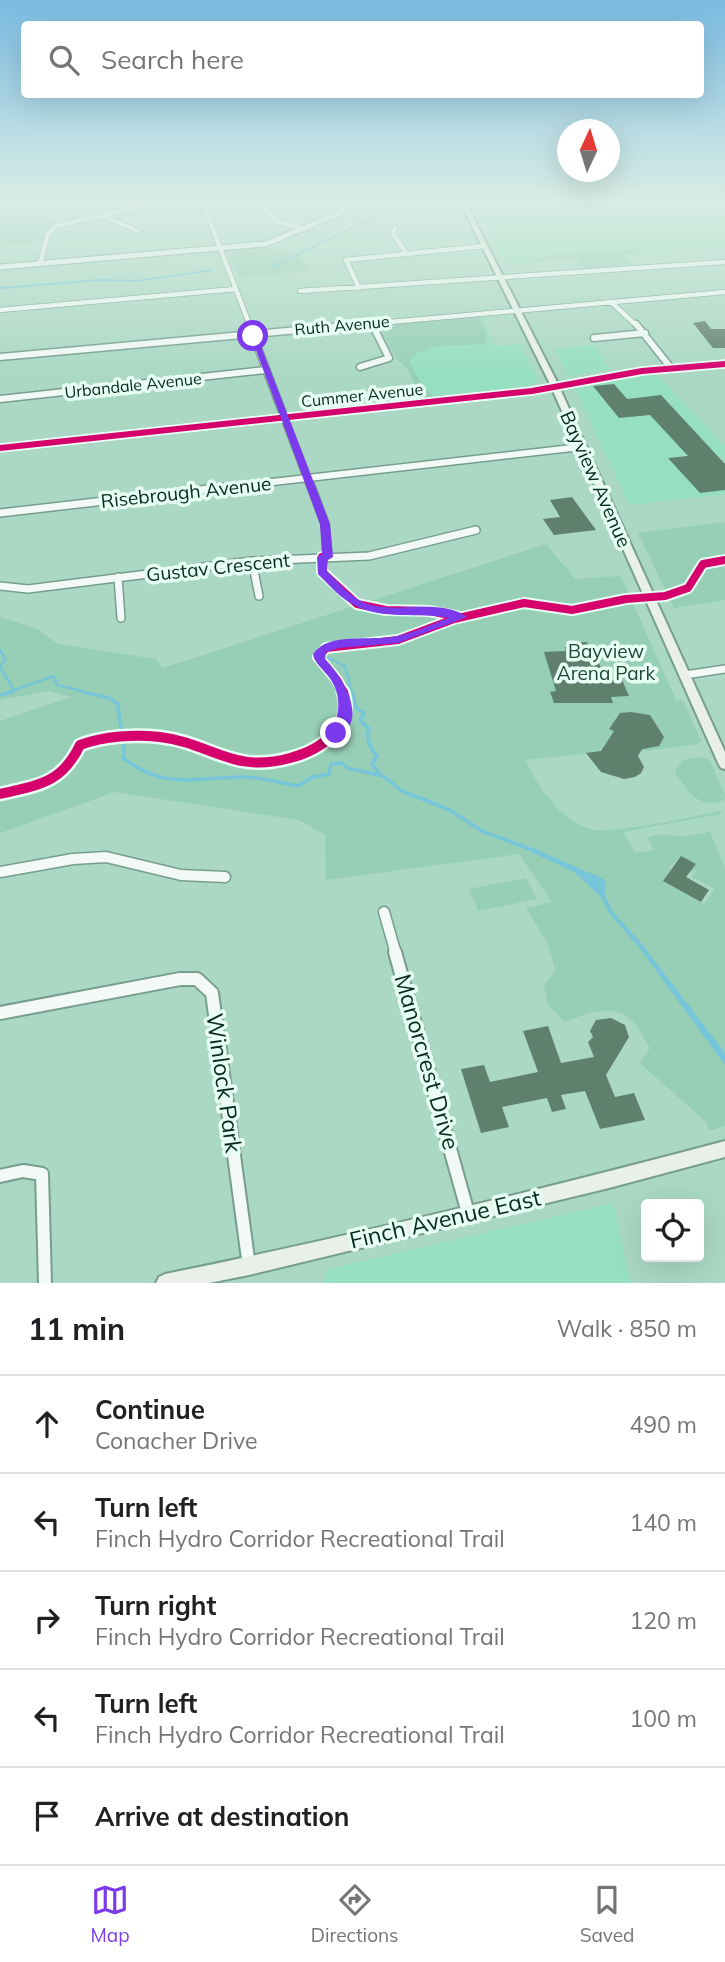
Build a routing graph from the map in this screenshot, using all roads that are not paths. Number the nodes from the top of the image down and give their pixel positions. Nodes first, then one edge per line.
1 (42, 258) edge
2 (119, 258) edge
3 (224, 258) edge
4 (364, 258) edge
5 (490, 258) edge
6 (725, 262) edge
7 (40, 264) junction
8 (0, 267) edge
9 (500, 277) junction
10 (359, 288) junction
11 (236, 289) junction
12 (300, 290) dead end
13 (725, 292) edge
14 (611, 302) junction
15 (0, 310) edge
16 (516, 310) junction
17 (371, 322) junction
18 (252, 333) junction
19 (645, 333) junction
20 (594, 338) dead end
21 (0, 357) edge
22 (725, 364) edge
23 (360, 367) dead end
24 (671, 368) junction
25 (266, 370) junction
26 (555, 387) junction
27 (0, 399) edge
28 (285, 418) junction
29 (581, 447) junction
30 (0, 448) edge
31 (307, 479) junction
32 (0, 513) edge
33 (475, 530) dead end
34 (328, 557) junction
35 (252, 561) junction
36 (118, 577) junction
37 (0, 586) edge
38 (259, 596) dead end
39 (121, 618) dead end
40 (725, 669) edge
41 (685, 675) junction
42 (725, 765) edge
43 (0, 872) edge
44 (225, 877) dead end
45 (384, 912) dead end
46 (0, 1013) edge
47 (725, 1149) edge
48 (0, 1176) edge
49 (468, 1213) junction
50 (249, 1266) junction
51 (186, 1280) edge
52 (45, 1283) edge
53 (164, 1283) edge

1 - 7 street
2 - 7 street
3 - 11 street
4 - 10 street
5 - 9 main road, Bayview Avenue
6 - 9 street
7 - 8 street
9 - 10 street
9 - 16 main road, Bayview Avenue
10 - 12 street
11 - 15 street
11 - 18 street
13 - 14 street, Ruth Avenue
14 - 16 street, Ruth Avenue
14 - 19 street
16 - 17 street, Ruth Avenue
16 - 26 main road, Bayview Avenue
17 - 18 street, Ruth Avenue
17 - 23 street
18 - 21 street, Ruth Avenue
18 - 25 street
19 - 20 street
19 - 24 street
22 - 24 street, Cummer Avenue
24 - 26 street, Cummer Avenue
25 - 27 street, Urbandale Avenue
25 - 28 street
26 - 28 street, Cummer Avenue
26 - 29 main road, Bayview Avenue
28 - 30 street, Cummer Avenue
28 - 31 street
29 - 31 street, Risebrough Avenue
29 - 41 main road, Bayview Avenue
31 - 32 street, Risebrough Avenue
31 - 34 street
33 - 34 street, Gustav Crescent
34 - 35 street, Gustav Crescent
35 - 36 street, Gustav Crescent
35 - 38 street
36 - 37 street, Gustav Crescent
36 - 39 street
40 - 41 street
41 - 42 main road, Bayview Avenue
43 - 44 street
45 - 49 street, Manorcrest Drive
46 - 50 street, Winlock Park
47 - 49 main road, Finch Avenue East
48 - 52 street
49 - 50 main road, Finch Avenue East
50 - 51 main road, Finch Avenue East
51 - 53 main road, Finch Avenue East

